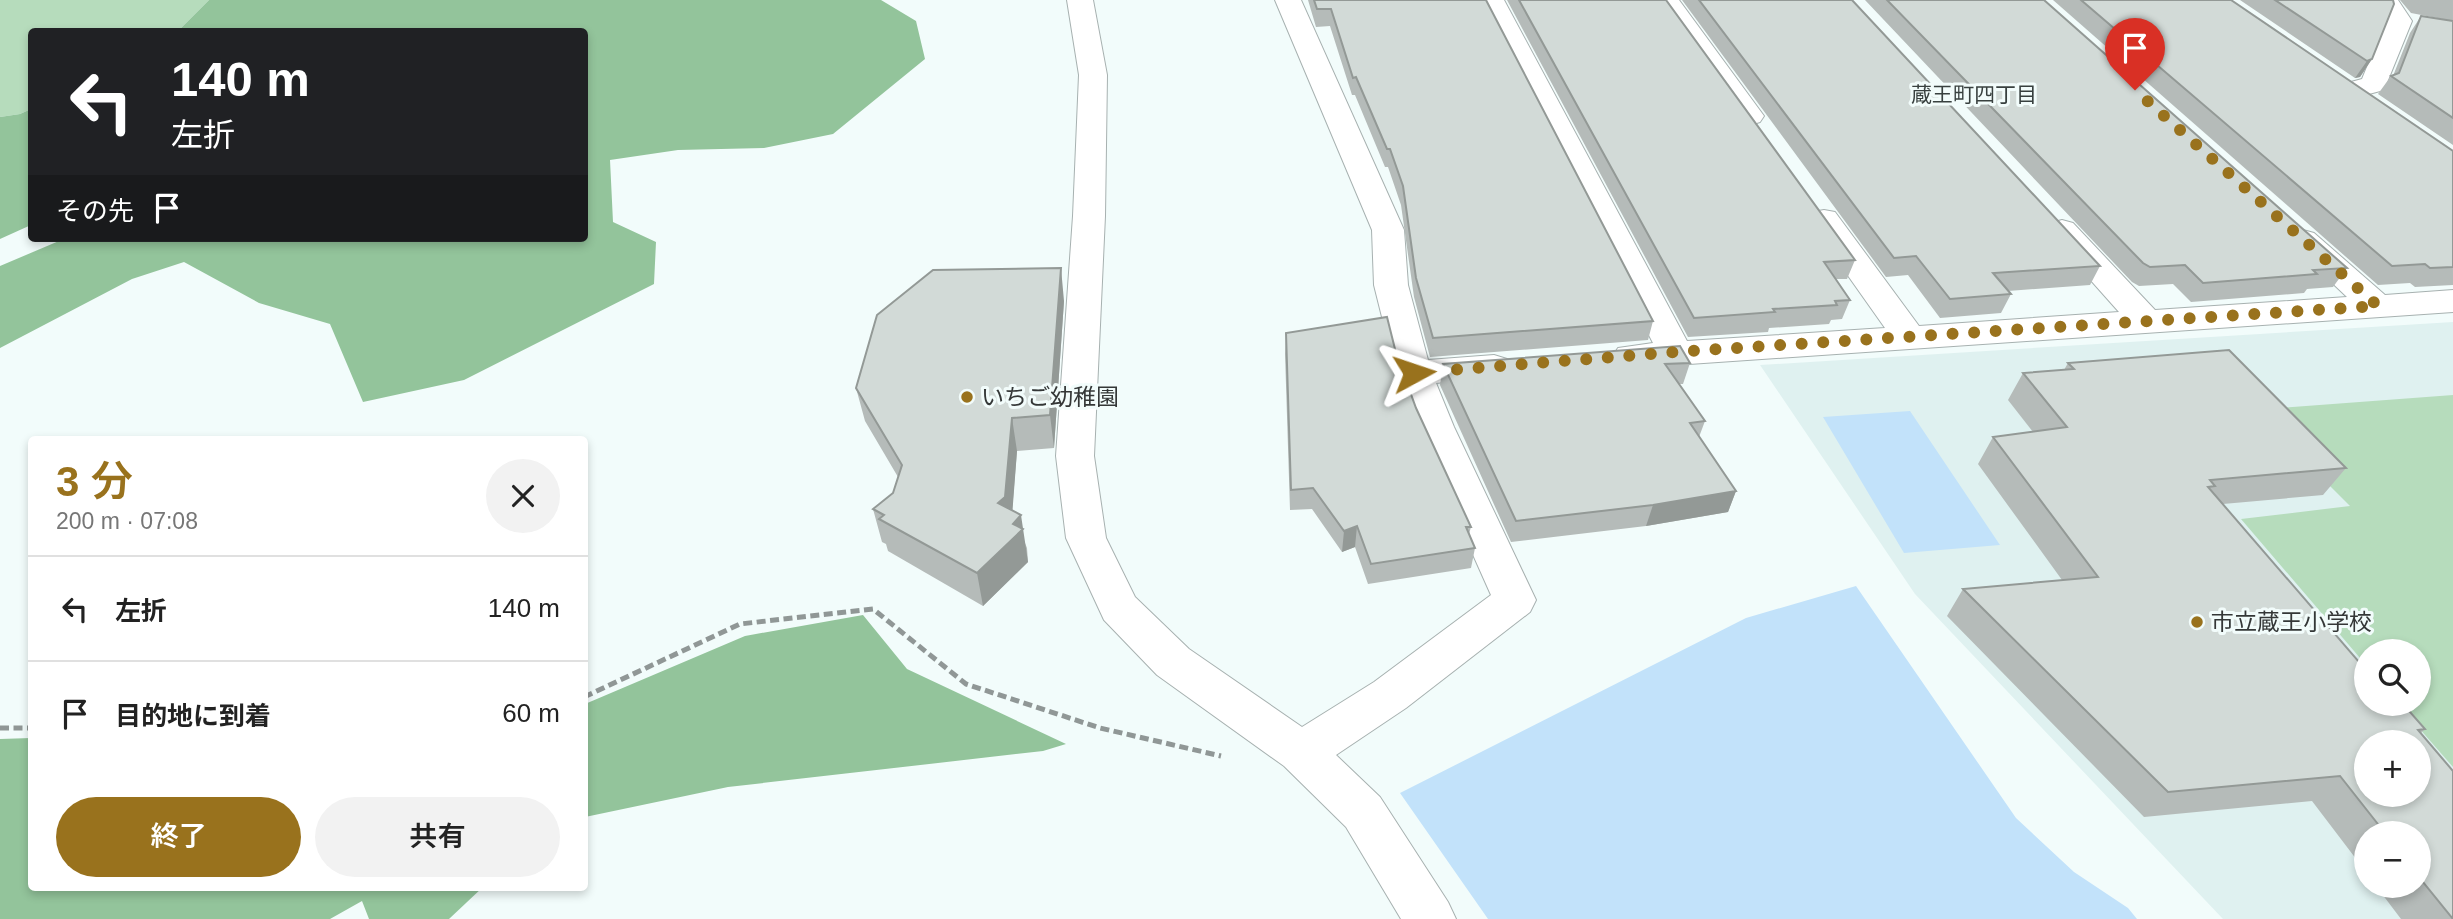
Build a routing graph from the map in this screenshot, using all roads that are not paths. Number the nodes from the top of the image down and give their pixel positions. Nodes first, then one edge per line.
1 (1080, 0) edge
2 (1288, 0) edge
3 (1490, 0) edge
4 (1667, 0) edge
5 (2381, 0) edge
6 (2399, 22) junction
7 (2426, 26) edge
8 (2350, 91) edge
9 (1763, 135) edge
10 (1804, 191) edge
11 (2043, 211) edge
12 (2284, 223) edge
13 (2453, 301) edge
14 (2378, 306) junction
15 (2146, 321) junction
16 (1909, 337) junction
17 (1675, 352) junction
18 (1592, 359) edge
19 (1524, 365) edge
20 (1414, 373) junction
21 (1301, 752) junction
22 (1430, 919) edge

1 - 21 street
2 - 20 street
3 - 17 street
4 - 9 street
5 - 6 street
6 - 7 street
6 - 8 street
10 - 16 street
11 - 15 street
12 - 14 street
13 - 14 street
14 - 15 street
15 - 16 street
16 - 17 street
17 - 18 street
19 - 20 street
20 - 21 street
21 - 22 street

